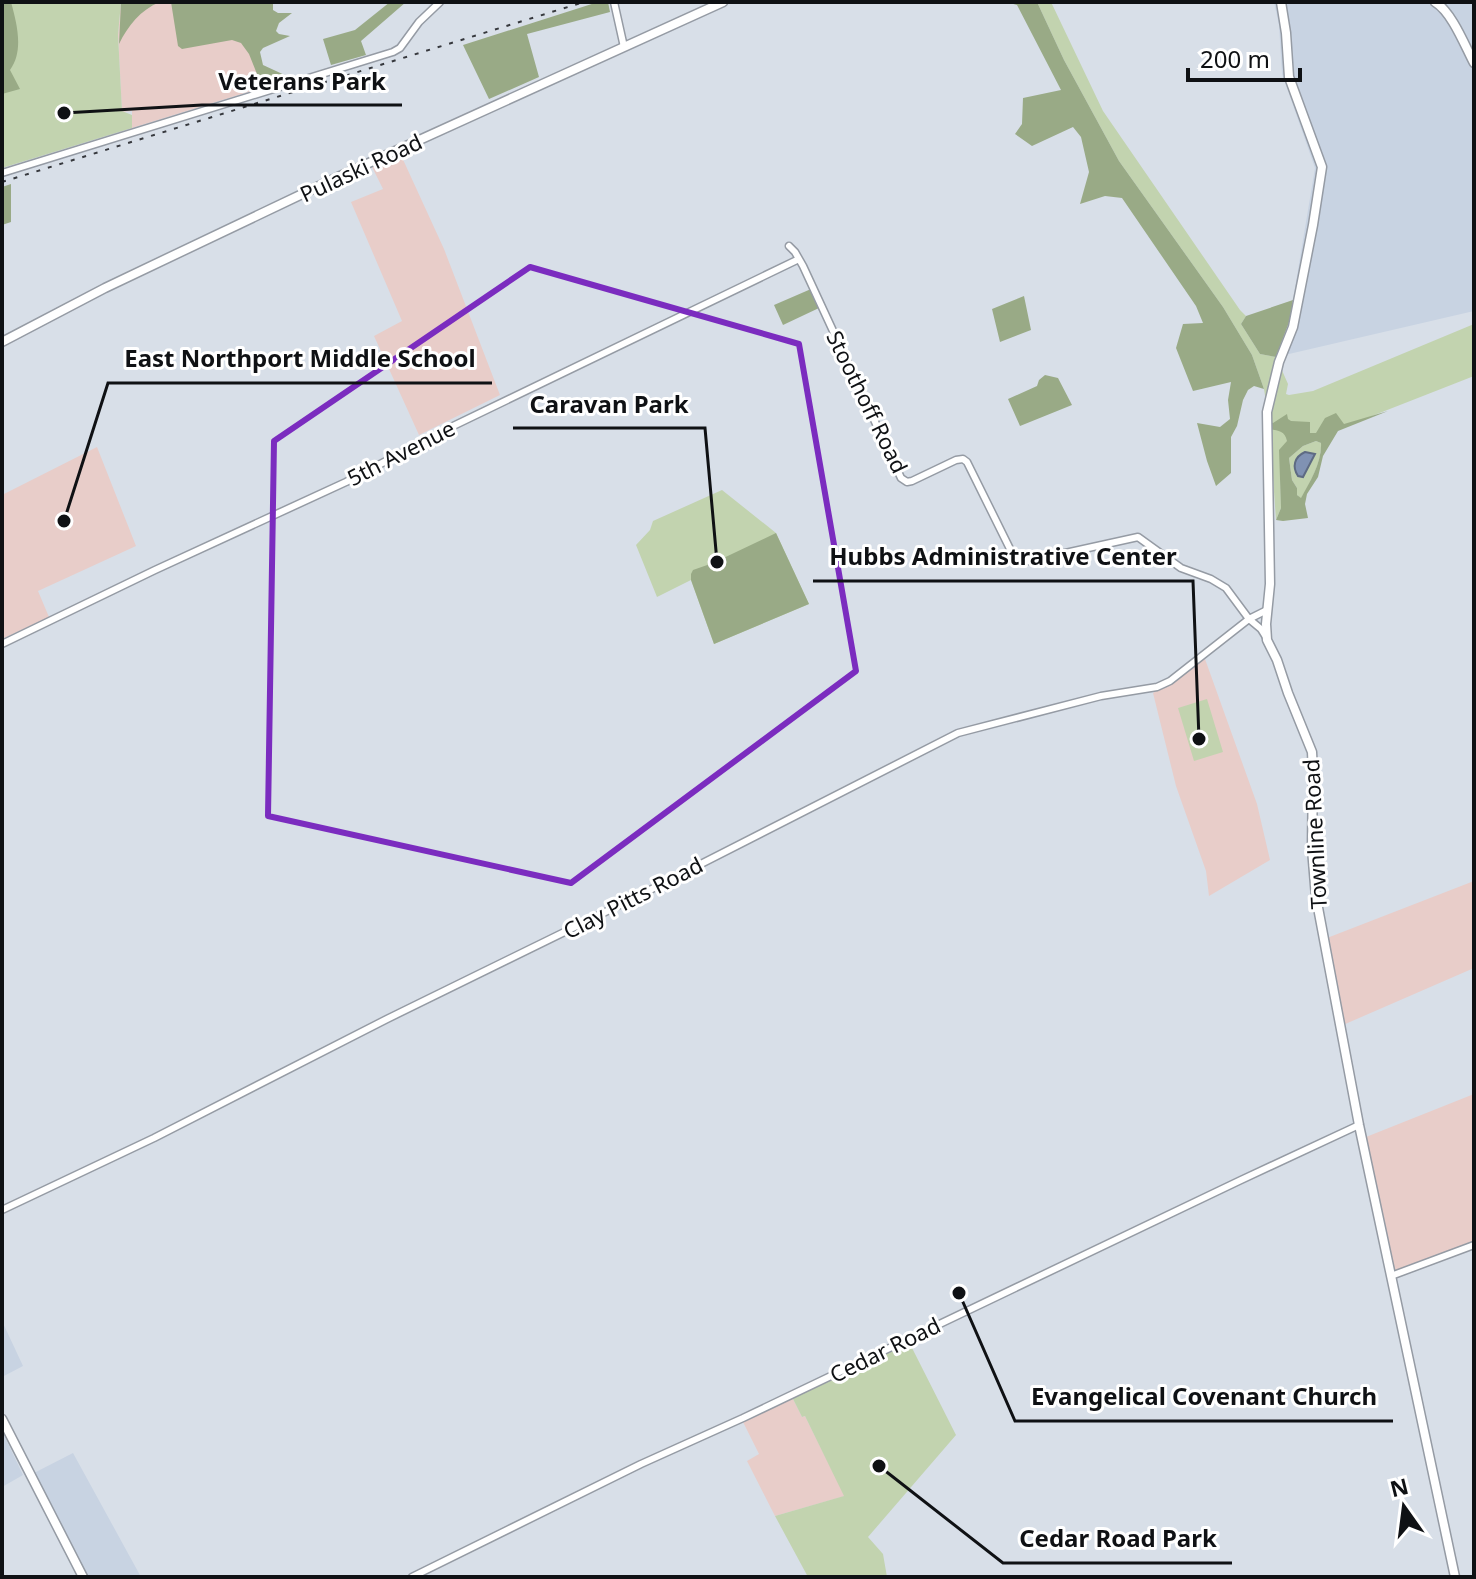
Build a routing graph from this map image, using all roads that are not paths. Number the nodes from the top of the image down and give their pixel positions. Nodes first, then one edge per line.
1 (440, 2) edge
2 (614, 2) edge
3 (723, 2) edge
4 (1281, 2) edge
5 (1435, 2) edge
6 (624, 47) junction
7 (1474, 63) edge
8 (2, 173) edge
9 (789, 246) dead end
10 (799, 259) junction
11 (2, 342) edge
12 (1267, 610) junction
13 (1249, 619) junction
14 (1267, 640) junction
15 (2, 644) edge
16 (1359, 1125) junction
17 (2, 1210) edge
18 (1474, 1245) edge
19 (1391, 1276) junction
20 (2, 1419) edge
21 (83, 1577) edge
22 (412, 1577) edge
23 (1455, 1577) edge

1 - 8 street
2 - 6 street
3 - 6 main road, Pulaski Road
4 - 12 main road, Townline Road
5 - 7 main road
6 - 11 main road, Pulaski Road
9 - 10 street, Stoothoff Road
10 - 13 street, Stoothoff Road
10 - 15 street, 5th Avenue
12 - 13 street, Clay Pitts Road
12 - 14 main road, Townline Road
13 - 14 street, Stoothoff Road
13 - 17 street, Clay Pitts Road
14 - 16 main road, Townline Road
16 - 19 main road, Townline Road
16 - 22 street, Cedar Road
18 - 19 street
19 - 23 main road, Townline Road
20 - 21 main road

